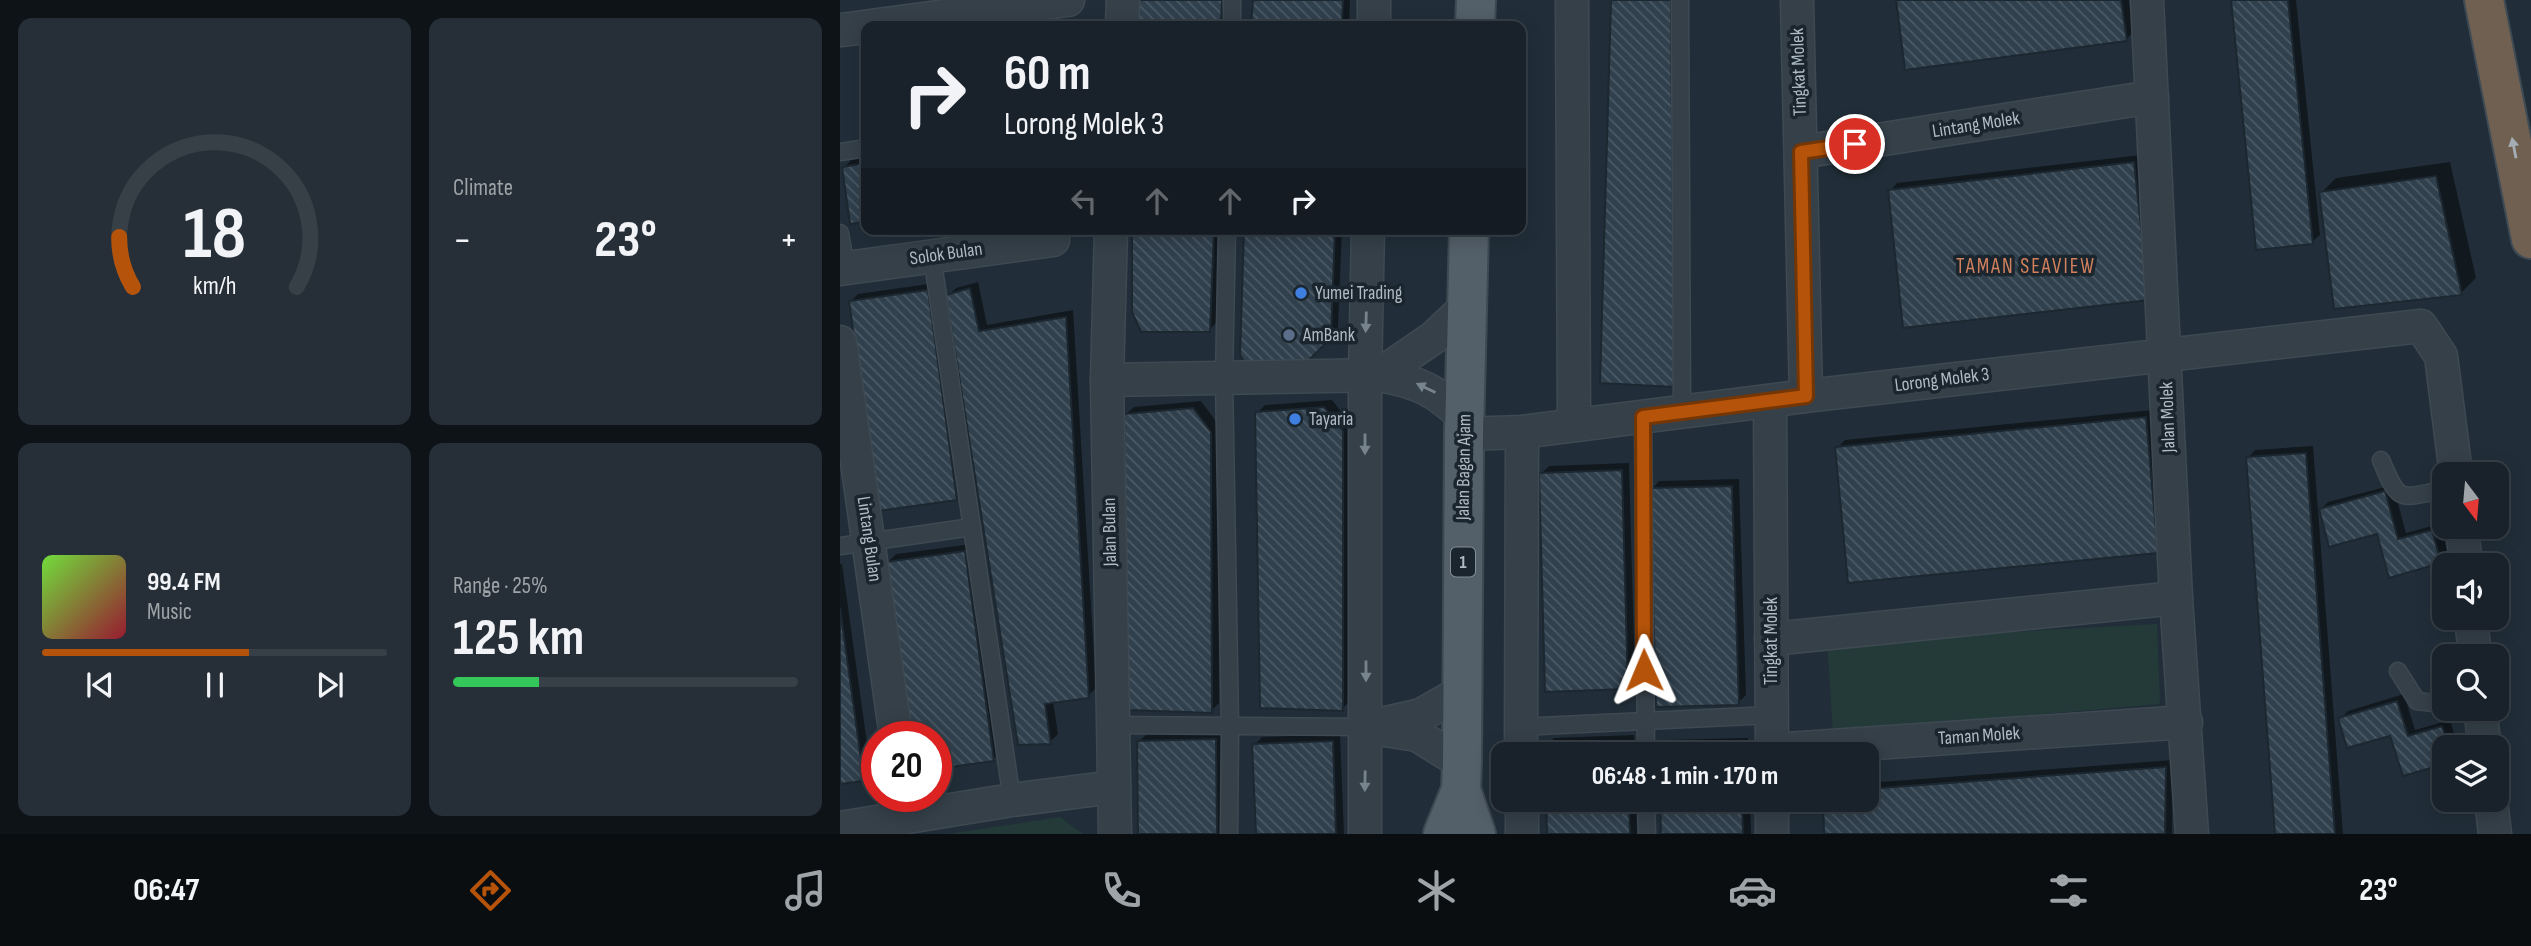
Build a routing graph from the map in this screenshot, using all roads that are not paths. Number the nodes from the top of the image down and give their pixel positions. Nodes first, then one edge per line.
1 (1068, 0) edge
2 (1123, 0) edge
3 (1232, 0) edge
4 (1374, 0) edge
5 (1476, 0) edge
6 (1572, 0) edge
7 (1680, 0) edge
8 (1797, 0) edge
9 (2147, 0) edge
10 (2484, 0) edge
11 (912, 21) edge
12 (1122, 21) edge
13 (1232, 21) edge
14 (1374, 21) edge
15 (1475, 21) edge
16 (861, 28) edge
17 (840, 30) edge
18 (2152, 97) junction
19 (861, 149) edge
20 (840, 152) edge
21 (1801, 152) junction
22 (840, 233) edge
23 (1111, 235) edge
24 (1227, 235) edge
25 (1368, 235) edge
26 (1469, 235) edge
27 (1053, 240) dead end
28 (2531, 240) edge
29 (932, 256) junction
30 (843, 269) edge
31 (1466, 307) junction
32 (840, 342) edge
33 (2166, 353) junction
34 (1372, 376) junction
35 (1224, 378) junction
36 (1107, 380) junction
37 (1806, 396) junction
38 (1770, 401) junction
39 (1682, 412) junction
40 (1643, 417) junction
41 (1574, 425) junction
42 (1464, 426) junction
43 (1522, 432) junction
44 (2381, 460) dead end
45 (2454, 462) edge
46 (2432, 492) edge
47 (972, 527) junction
48 (855, 544) edge
49 (2176, 598) junction
50 (1771, 639) junction
51 (2398, 671) dead end
52 (1463, 691) junction
53 (2432, 703) edge
54 (1772, 715) junction
55 (893, 721) edge
56 (1645, 721) junction
57 (2186, 722) junction
58 (1113, 725) junction
59 (1230, 726) junction
60 (1366, 727) junction
61 (1521, 741) edge
62 (1646, 742) edge
63 (1772, 742) edge
64 (1879, 744) edge
65 (1461, 776) junction
66 (1114, 787) junction
67 (1012, 800) junction
68 (952, 804) edge
69 (890, 812) edge
70 (1521, 812) edge
71 (1646, 812) edge
72 (1772, 812) edge
73 (2492, 812) edge
74 (840, 828) edge
75 (1115, 834) edge
76 (1229, 834) edge
77 (1365, 834) edge
78 (1443, 834) edge
79 (1476, 834) edge
80 (1522, 834) edge
81 (1647, 834) edge
82 (1772, 834) edge
83 (2192, 834) edge
84 (2495, 834) edge

1 - 11 street
2 - 12 street
3 - 13 lane
4 - 14 street
5 - 15 main road
6 - 41 street
7 - 39 lane
8 - 21 street, Tingkat Molek
9 - 18 street, Jalan Molek
28 -> 10 highway
16 - 17 street
18 - 21 street, Lintang Molek
18 - 33 street, Jalan Molek
19 - 20 lane
21 - 37 street, Tingkat Molek
22 - 30 lane
23 - 36 street, Jalan Bulan
24 - 35 lane
25 -> 34 street
26 - 31 main road, Jalan Bagan Ajam / 1
27 - 29 street, Solok Bulan
29 - 30 street, Solok Bulan
29 - 47 lane
31 - 34 street
31 - 42 main road, Jalan Bagan Ajam / 1
32 - 48 street, Lintang Bulan
33 - 37 street, Lorong Molek 3
33 - 45 street, Lorong Molek 3
33 - 49 street, Jalan Molek
34 - 35 street
42 -> 34 street
34 -> 60 street
35 - 36 street
35 - 59 lane
36 - 58 street, Jalan Bulan
37 - 38 street, Lorong Molek 3
38 - 39 street, Lorong Molek 3
38 - 50 street, Tingkat Molek
39 - 40 street, Lorong Molek 3
40 - 41 street, Lorong Molek 3
40 - 56 lane
41 - 43 street, Lorong Molek 3
42 - 43 street, Lorong Molek 3
42 - 52 main road, Jalan Bagan Ajam / 1
43 - 61 street
44 - 46 lane
47 - 48 lane
47 - 67 lane
48 - 55 street, Lintang Bulan
49 - 50 street
49 - 57 street, Jalan Molek
50 - 54 street, Tingkat Molek
51 - 53 lane
52 - 60 street
52 - 65 main road, Jalan Bagan Ajam / 1
54 - 56 lane
54 - 63 street, Tingkat Molek
56 - 61 lane
56 - 62 lane
57 - 64 street, Taman Molek
57 - 83 street, Jalan Molek
58 - 59 lane
58 - 66 street, Jalan Bulan
59 - 60 lane
59 - 76 lane
60 - 65 street
60 -> 77 street
65 - 78 main road, Jalan Bagan Ajam / 1
65 - 79 main road, Jalan Bagan Ajam / 1
66 - 67 street
66 - 75 street, Jalan Bulan
67 - 68 street
69 - 74 street
70 - 80 street
71 - 81 lane
72 - 82 street
73 - 84 street

